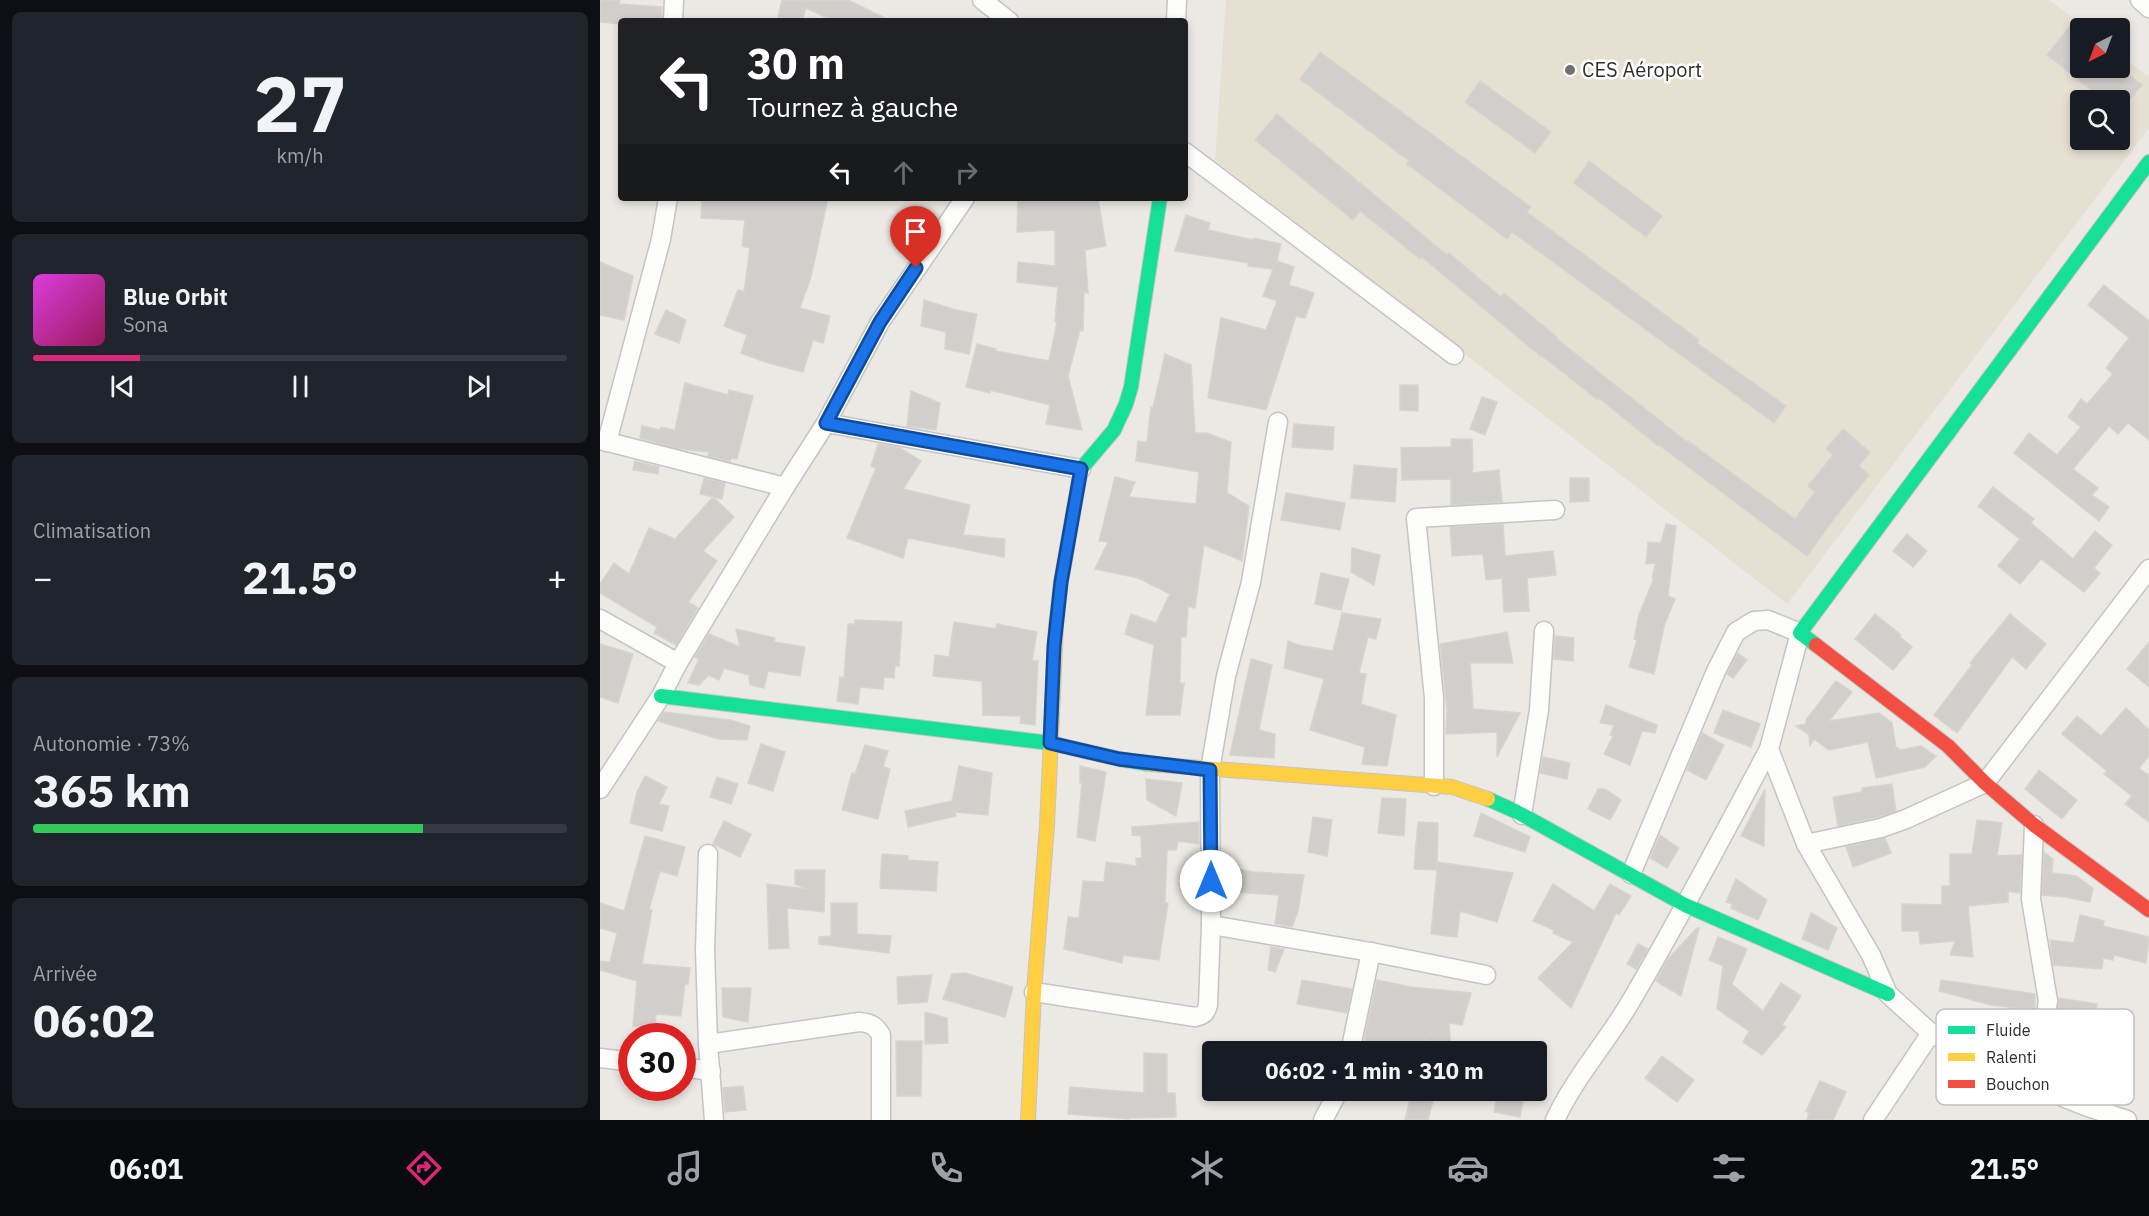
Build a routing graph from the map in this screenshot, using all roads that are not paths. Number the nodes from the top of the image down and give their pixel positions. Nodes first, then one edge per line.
1 (982, 0) edge
2 (1177, 0) edge
3 (2140, 0) edge
4 (2149, 8) edge
5 (1005, 18) edge
6 (1176, 18) edge
7 (1188, 154) edge
8 (2149, 162) edge
9 (667, 201) edge
10 (963, 201) edge
11 (1160, 201) edge
12 (1454, 355) dead end
13 (1278, 422) dead end
14 (826, 423) junction
15 (604, 441) edge
16 (1081, 469) junction
17 (785, 487) junction
18 (1555, 510) dead end
19 (2149, 569) edge
20 (600, 619) edge
21 (1544, 631) dead end
22 (1800, 633) junction
23 (678, 663) junction
24 (661, 696) junction
25 (1050, 743) junction
26 (1769, 749) junction
27 (1210, 770) junction
28 (1985, 783) junction
29 (1434, 786) junction
30 (600, 789) edge
31 (1522, 814) junction
32 (2034, 825) junction
33 (1806, 844) junction
34 (708, 854) dead end
35 (1631, 874) junction
36 (1685, 904) junction
37 (2149, 910) edge
38 (1211, 926) junction
39 (1371, 952) junction
40 (1486, 975) dead end
41 (1034, 992) junction
42 (1888, 994) junction
43 (2047, 1009) edge
44 (1931, 1033) junction
45 (1936, 1036) edge
46 (1352, 1041) edge
47 (708, 1044) junction
48 (600, 1058) edge
49 (618, 1060) edge
50 (696, 1069) edge
51 (711, 1071) junction
52 (1333, 1101) edge
53 (2080, 1105) edge
54 (714, 1120) edge
55 (881, 1120) edge
56 (1028, 1120) edge
57 (1323, 1120) edge
58 (1555, 1120) edge
59 (1873, 1120) edge
60 (2127, 1120) edge

1 - 5 street
2 - 6 street
3 - 4 street
7 - 12 street
8 - 22 street
9 - 15 street
10 - 14 street
11 - 16 street
13 - 27 street
14 - 16 street
14 - 17 street
15 - 17 street
16 - 25 street
17 - 23 street
18 - 29 street
19 - 28 street
20 - 23 street
21 - 31 street
22 - 26 street
22 - 28 street
22 - 35 street
23 - 24 street
24 - 25 street
24 - 30 street
25 - 27 street
25 - 41 street
26 - 33 street
26 - 36 street
27 - 29 street
27 - 38 street
28 - 32 street
28 - 33 street
29 - 31 street
31 - 35 street
32 - 37 street
32 - 43 street
33 - 42 street
34 - 47 street
35 - 36 street
36 - 42 street
36 - 58 street
38 - 39 street
38 - 41 street
39 - 40 street
39 - 46 street
41 - 56 street
42 - 44 street
44 - 45 street
44 - 59 street
47 - 51 street
47 - 55 street
48 - 49 street
50 - 51 street
51 - 54 street
52 - 57 street
53 - 60 street

